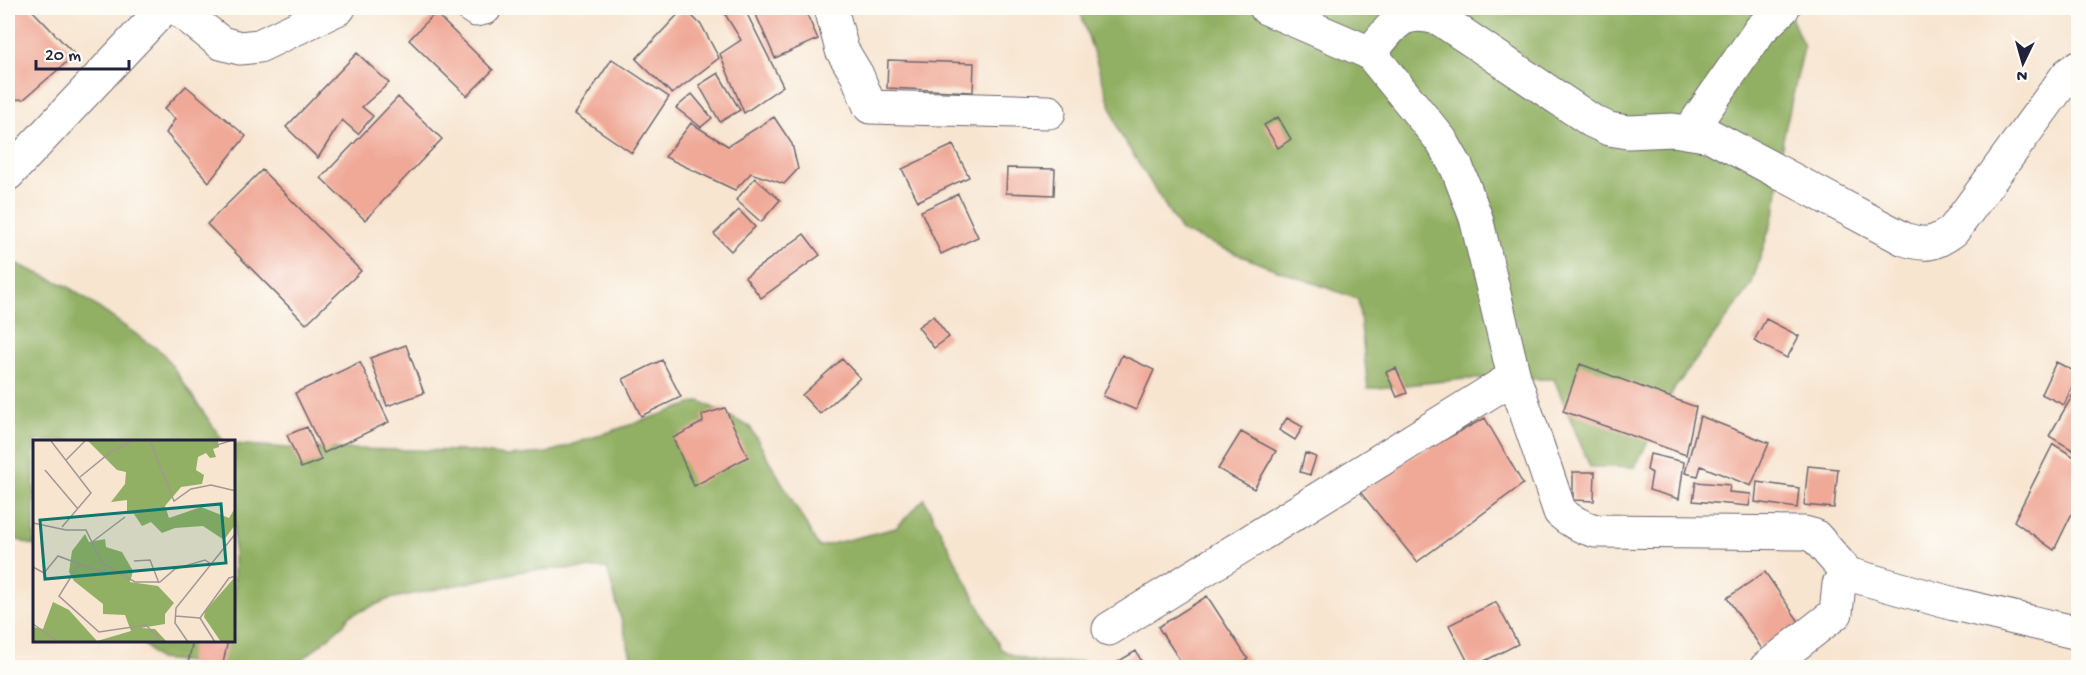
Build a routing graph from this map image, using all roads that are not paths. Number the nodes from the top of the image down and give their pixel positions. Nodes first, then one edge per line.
1 (164, 8) edge
2 (177, 8) edge
3 (339, 8) edge
4 (473, 8) edge
5 (485, 8) edge
6 (831, 8) edge
7 (1266, 8) edge
8 (1784, 8) edge
9 (1370, 53) junction
10 (2079, 67) edge
11 (1050, 112) dead end
12 (1690, 132) junction
13 (9, 170) edge
14 (1514, 377) junction
15 (1848, 574) junction
16 (1109, 629) dead end
17 (2079, 633) edge
18 (1766, 668) edge

1 - 13 street
2 - 3 street
4 - 5 street
6 - 11 street
7 - 9 street
8 - 12 street
9 - 12 street
9 - 14 street
10 - 12 street
14 - 15 street
14 - 16 street
15 - 17 street
15 - 18 street

